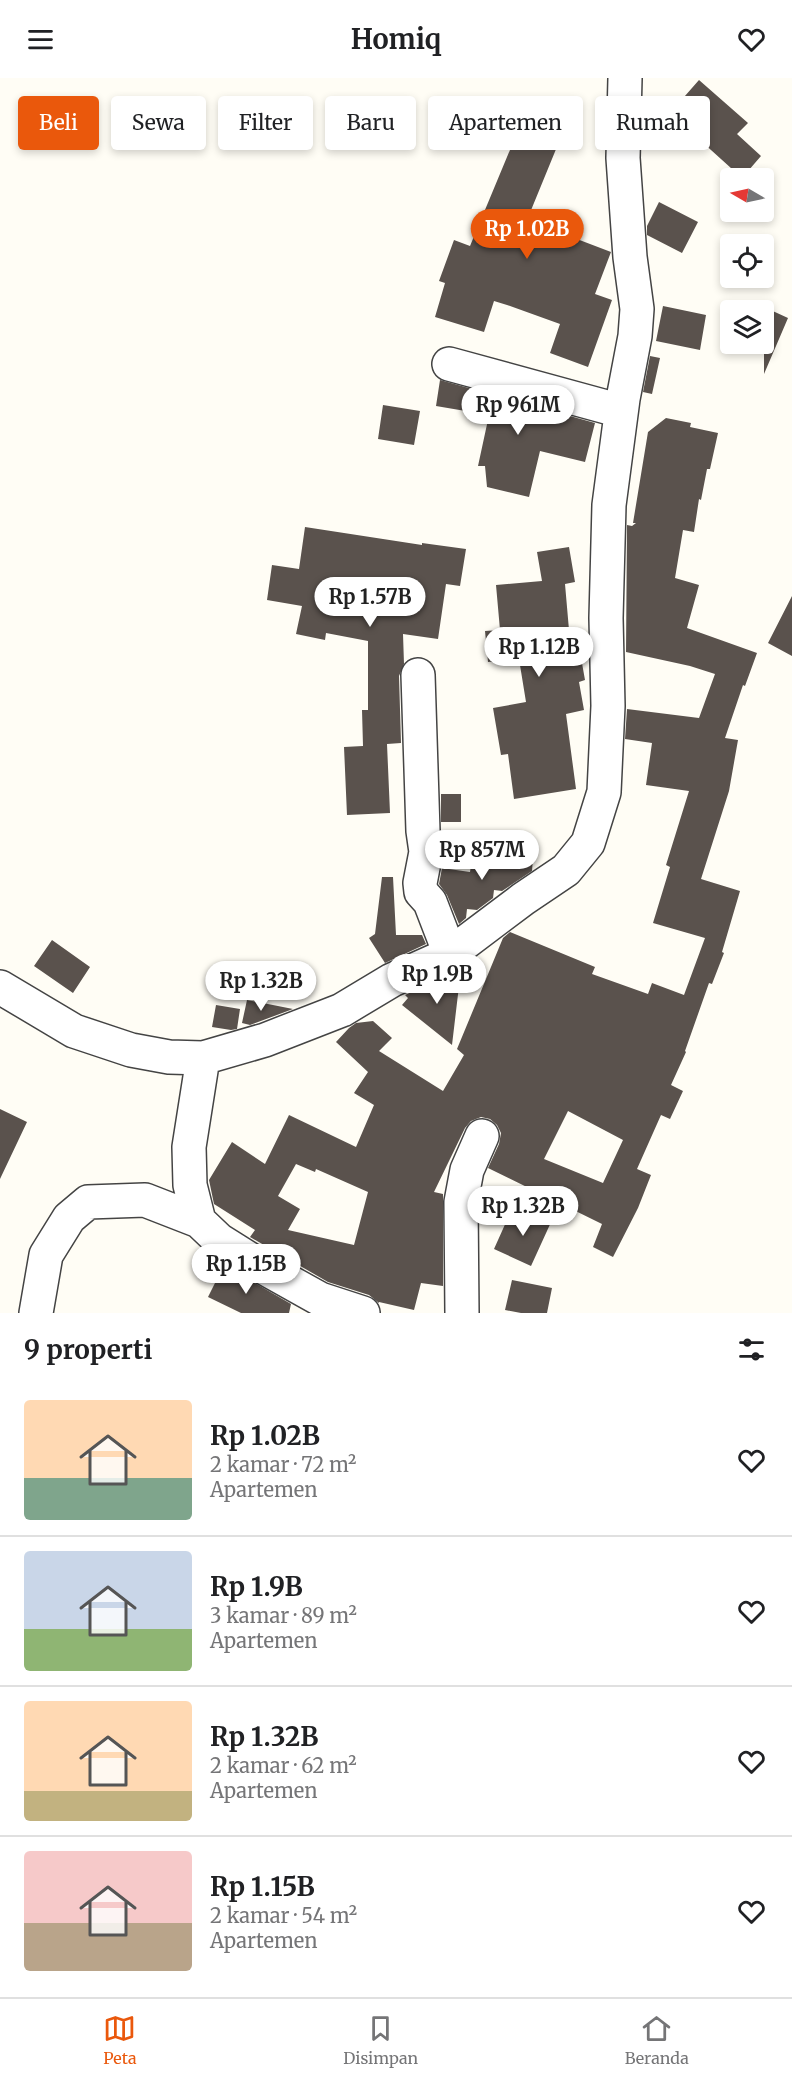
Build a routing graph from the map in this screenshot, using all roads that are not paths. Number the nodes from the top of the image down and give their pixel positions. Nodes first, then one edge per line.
1 (625, 78) edge
2 (449, 364) dead end
3 (621, 411) junction
4 (418, 675) dead end
5 (450, 954) junction
6 (0, 987) edge
7 (203, 1058) junction
8 (482, 1136) dead end
9 (199, 1221) junction
10 (36, 1313) edge
11 (363, 1313) edge
12 (462, 1313) edge

1 - 3 street
2 - 3 street
3 - 5 street
4 - 5 street
5 - 7 street
6 - 7 street
7 - 9 street
8 - 12 street
9 - 10 street
9 - 11 street

